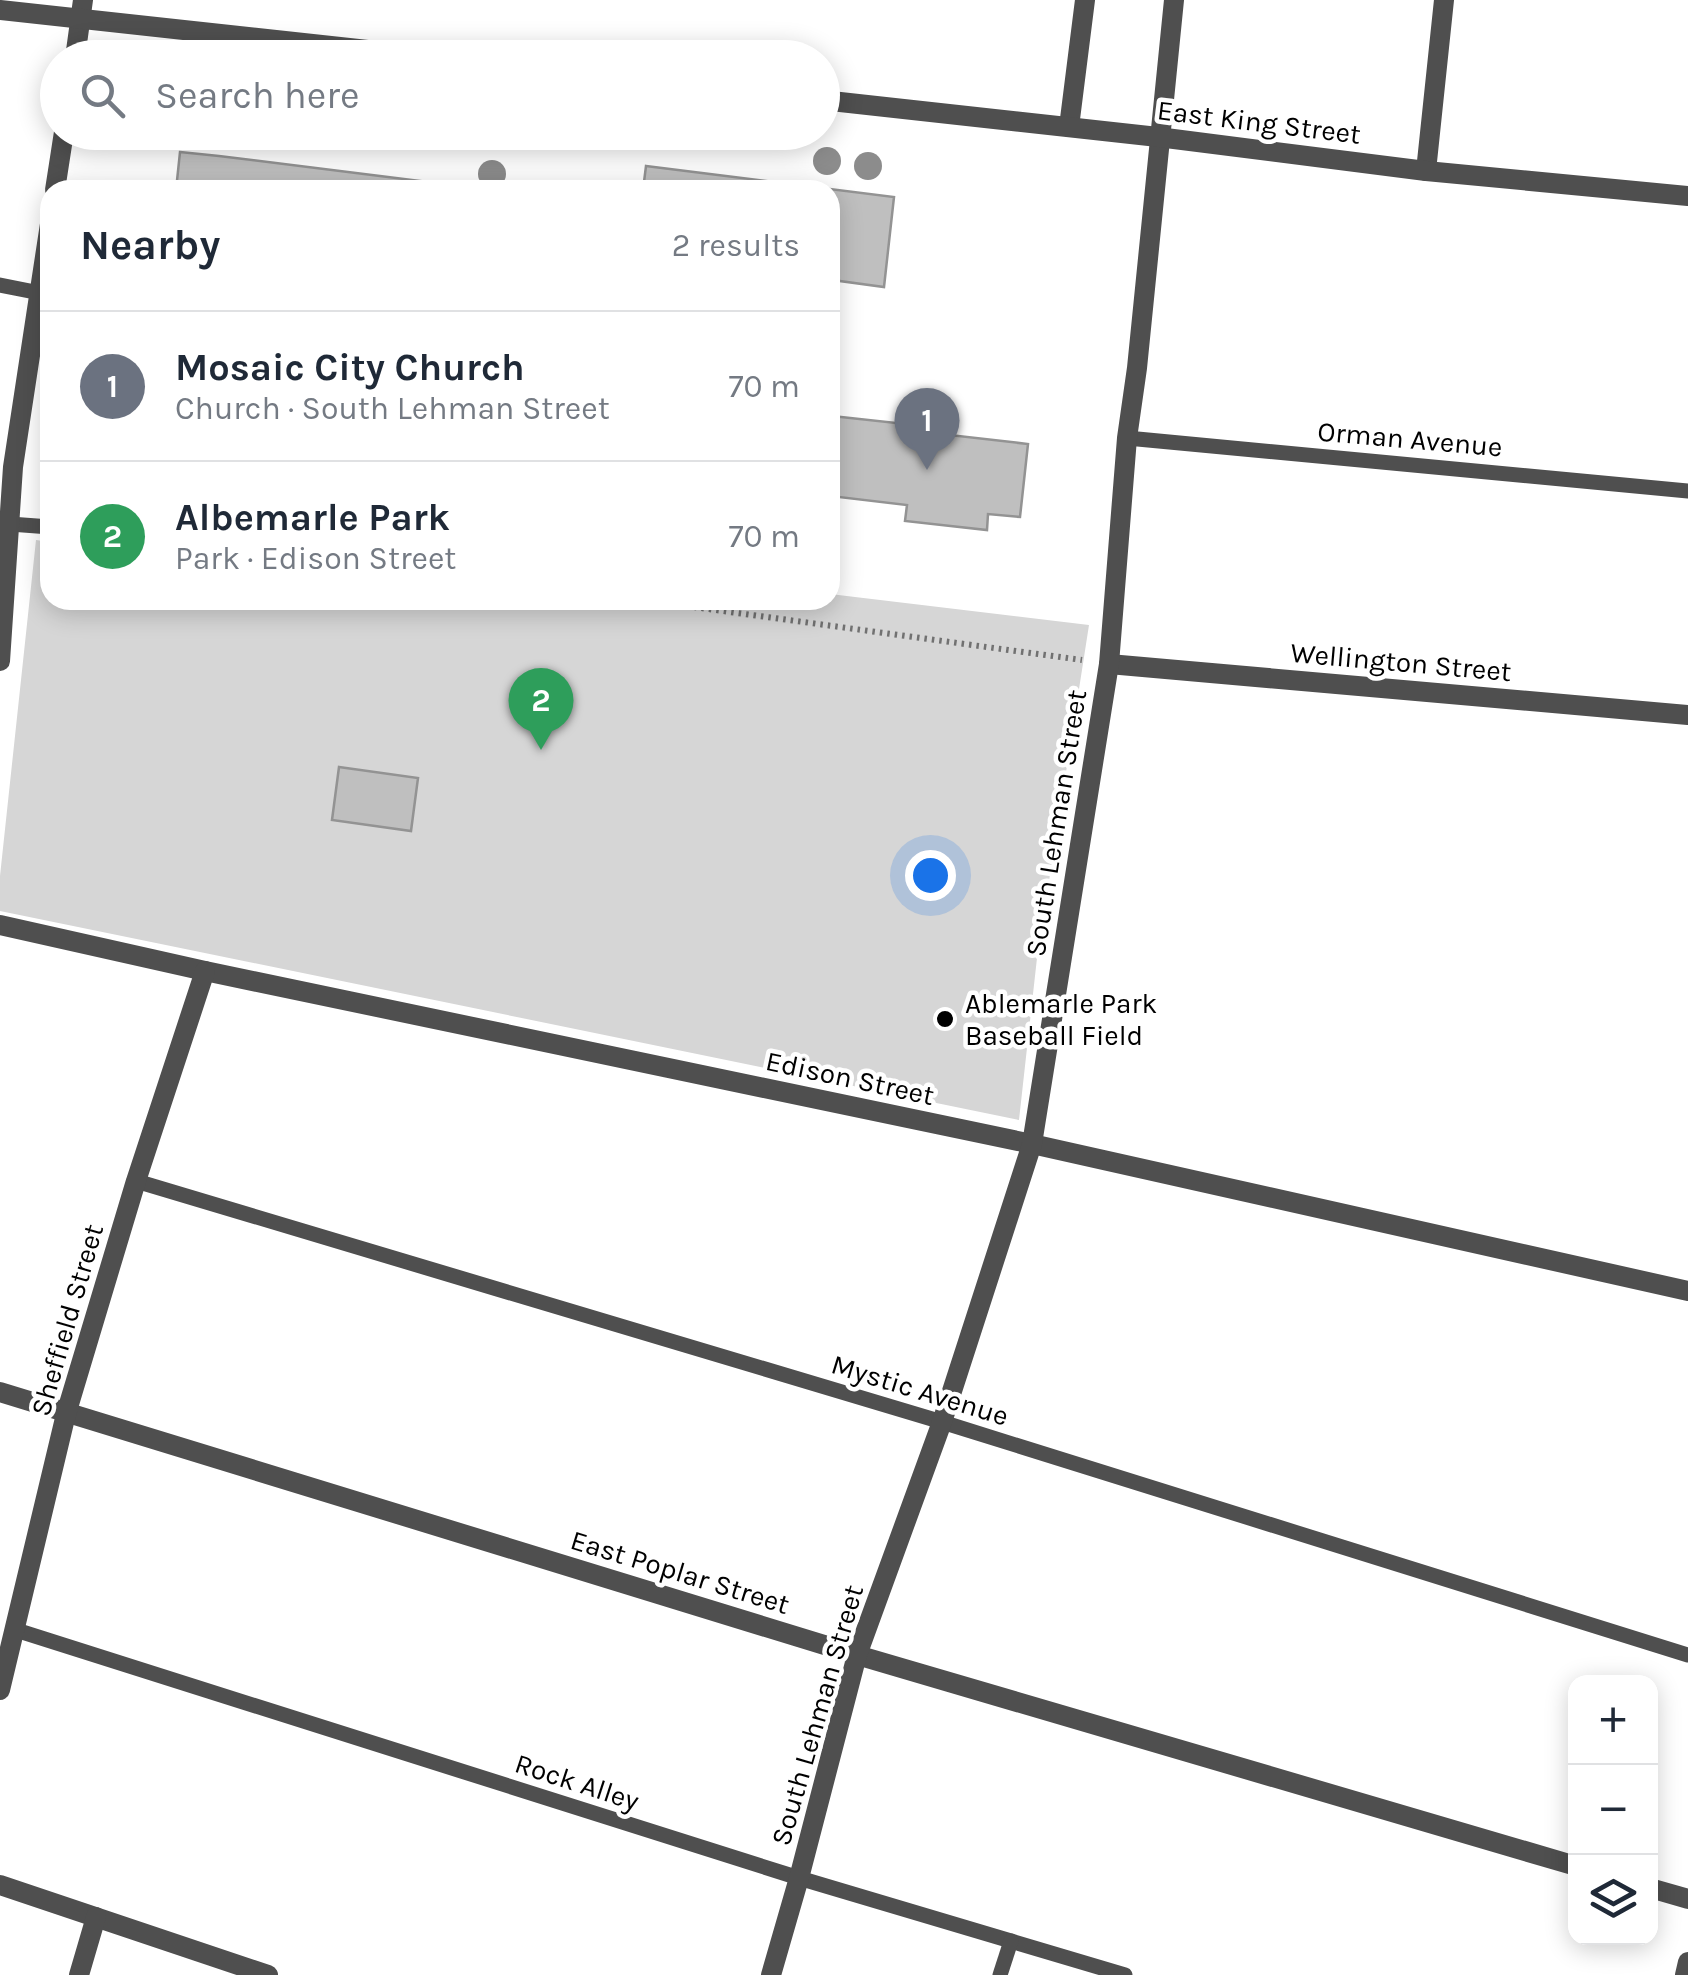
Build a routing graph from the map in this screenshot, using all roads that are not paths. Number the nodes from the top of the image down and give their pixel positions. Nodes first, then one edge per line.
1 (1085, 0) edge
2 (1174, 0) edge
3 (1444, 0) edge
4 (82, 9) edge
5 (0, 10) edge
6 (78, 40) edge
7 (309, 40) edge
8 (840, 102) edge
9 (1070, 127) junction
10 (1158, 137) junction
11 (61, 150) edge
12 (1426, 171) junction
13 (57, 180) edge
14 (1688, 196) edge
15 (0, 285) edge
16 (40, 293) edge
17 (40, 316) edge
18 (1128, 438) junction
19 (6, 466) edge
20 (1688, 491) edge
21 (10, 524) junction
22 (40, 526) edge
23 (0, 662) edge
24 (1109, 664) junction
25 (1688, 714) edge
26 (0, 925) edge
27 (205, 970) junction
28 (1032, 1144) junction
29 (136, 1181) junction
30 (1688, 1292) edge
31 (0, 1392) edge
32 (66, 1414) junction
33 (942, 1422) junction
34 (16, 1630) junction
35 (1688, 1654) edge
36 (857, 1655) junction
37 (0, 1690) edge
38 (1568, 1864) edge
39 (799, 1878) junction
40 (0, 1885) edge
41 (1658, 1891) edge
42 (1688, 1900) edge
43 (96, 1917) junction
44 (1011, 1941) junction
45 (1688, 1962) edge
46 (80, 1975) edge
47 (268, 1975) edge
48 (771, 1975) edge
49 (1000, 1975) edge
50 (1125, 1975) edge
51 (1685, 1975) edge

1 - 9 street
2 - 10 street, South Lehman Street
3 - 12 street
4 - 5 street
4 - 6 street
4 - 7 street
8 - 9 street, East King Street
9 - 10 street, East King Street
10 - 12 street, East King Street
10 - 18 street, South Lehman Street
11 - 13 street
12 - 14 street, East King Street
15 - 16 lane
17 - 19 street
18 - 20 lane, Orman Avenue
18 - 24 street, South Lehman Street
19 - 21 street
21 - 22 lane
21 - 23 street
24 - 25 street, Wellington Street
24 - 28 street, South Lehman Street
26 - 27 street, Edison Street
27 - 28 street, Edison Street
27 - 29 street, Sheffield Street
28 - 30 street, Edison Street
28 - 33 street, South Lehman Street
29 - 32 street, Sheffield Street
29 - 33 lane, Mystic Avenue
31 - 32 street, East Poplar Street
32 - 34 street, Sheffield Street
32 - 36 street, East Poplar Street
33 - 35 lane, Mystic Avenue
33 - 36 street, South Lehman Street
34 - 37 street, Sheffield Street
34 - 39 lane, Rock Alley
36 - 38 street, East Poplar Street
36 - 39 street, South Lehman Street
39 - 44 lane, Rock Alley
39 - 48 street, South Lehman Street
40 - 43 street
41 - 42 street
43 - 46 street
43 - 47 street
44 - 49 lane
44 - 50 lane, Rock Alley
45 - 51 street

